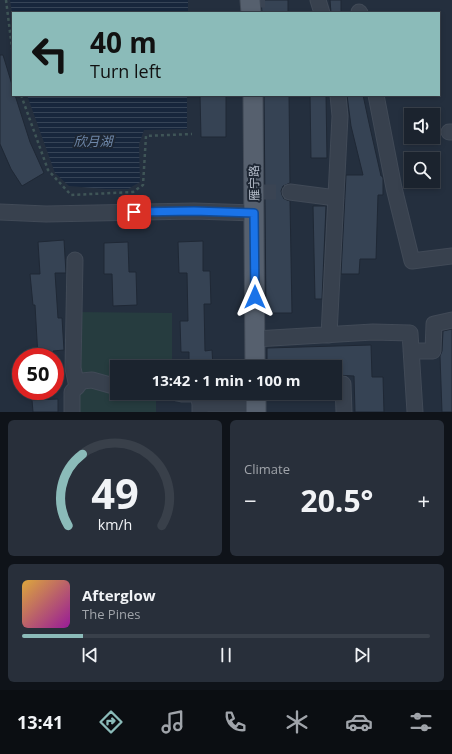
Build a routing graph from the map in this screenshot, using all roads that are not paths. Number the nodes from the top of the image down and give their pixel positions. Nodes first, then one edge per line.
1 (318, 0) edge
2 (322, 12) edge
3 (252, 96) edge
4 (338, 96) edge
5 (376, 96) edge
6 (290, 192) tunnel mouth
7 (336, 198) junction
8 (0, 212) edge
9 (254, 213) junction
10 (451, 259) edge
11 (74, 260) dead end
12 (452, 320) edge
13 (329, 335) junction
14 (255, 339) junction
15 (411, 351) junction
16 (255, 360) edge
17 (342, 384) edge
18 (110, 385) edge
19 (76, 387) junction
20 (256, 403) edge
21 (200, 408) edge
22 (72, 412) edge
23 (344, 412) edge
24 (415, 412) edge

1 - 2 street
3 - 9 main road, 雁宁路
4 - 7 street
5 - 10 street
6 - 7 street
7 - 13 street
8 - 9 street
9 - 14 main road, 雁宁路
11 - 19 street
12 - 15 street
13 - 14 street
13 - 15 street
14 - 16 main road, 雁宁路
15 - 24 street
17 - 23 street
18 - 19 street
19 - 22 street
20 - 21 street

